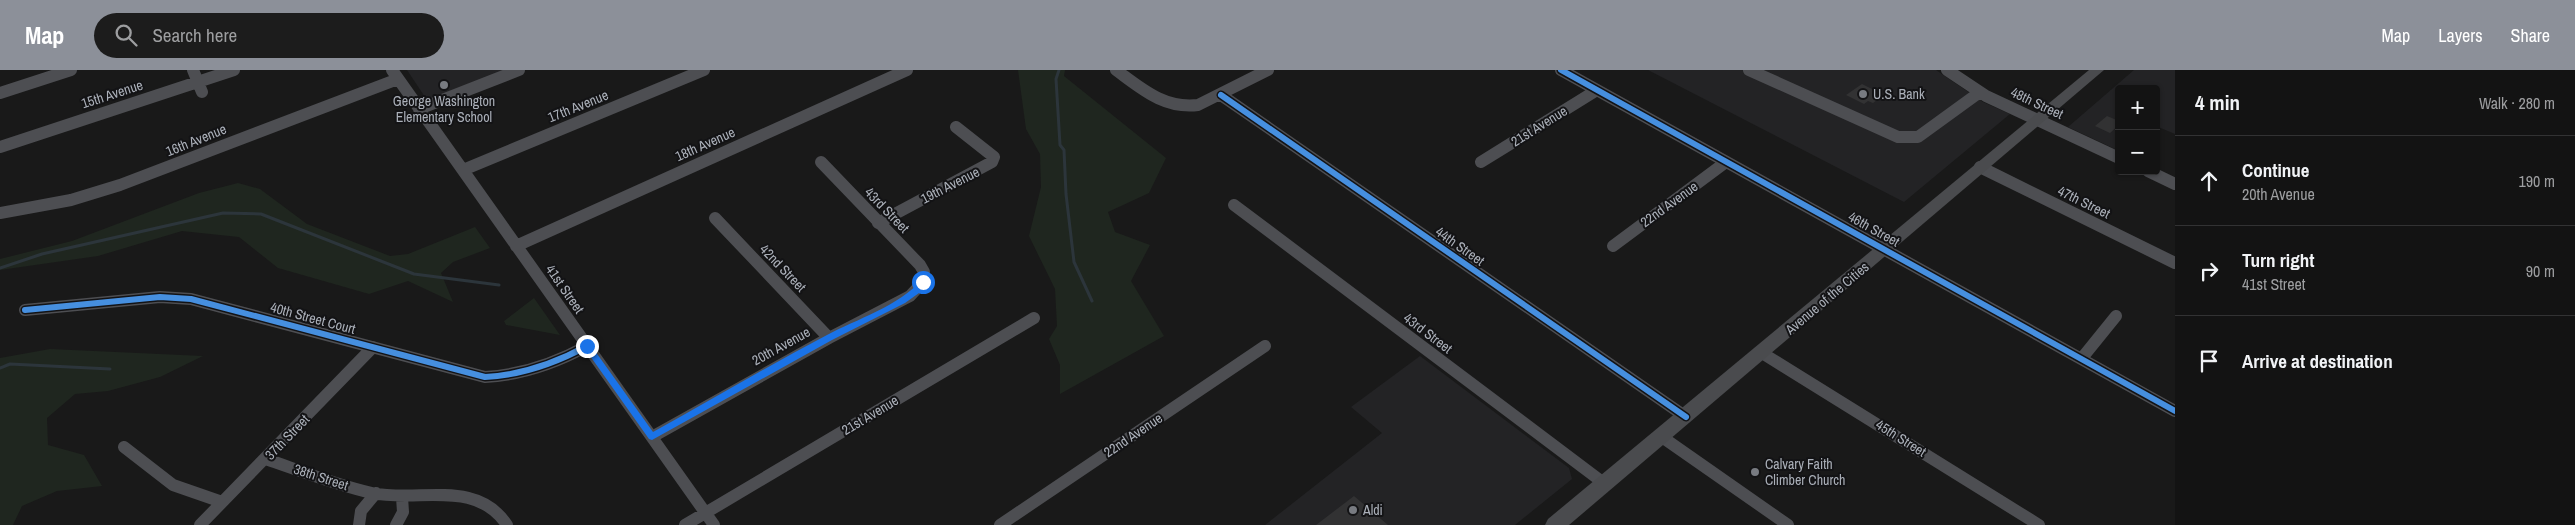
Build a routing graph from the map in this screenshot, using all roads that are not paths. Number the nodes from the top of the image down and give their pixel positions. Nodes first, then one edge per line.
1 (71, 70) edge
2 (193, 70) edge
3 (234, 70) edge
4 (519, 70) edge
5 (704, 70) edge
6 (907, 70) edge
7 (1116, 70) edge
8 (1268, 70) edge
9 (1560, 70) edge
10 (1750, 70) edge
11 (1947, 70) edge
12 (2097, 70) edge
13 (395, 75) edge
14 (200, 87) junction
15 (1597, 90) junction
16 (1980, 92) junction
17 (0, 93) edge
18 (1221, 95) junction
19 (419, 109) junction
20 (2037, 119) junction
21 (956, 126) dead end
22 (0, 147) edge
23 (2115, 156) edge
24 (820, 162) dead end
25 (1481, 162) dead end
26 (1726, 162) junction
27 (1980, 167) junction
28 (463, 170) junction
29 (2156, 175) edge
30 (2175, 184) edge
31 (1234, 205) dead end
32 (0, 214) edge
33 (715, 218) dead end
34 (878, 223) junction
35 (516, 246) junction
36 (1613, 246) dead end
37 (1885, 250) junction
38 (2175, 263) edge
39 (923, 282) joint
40 (24, 310) dead end
41 (2116, 316) dead end
42 (1034, 318) dead end
43 (829, 338) junction
44 (587, 346) junction
45 (1265, 346) dead end
46 (373, 347) junction
47 (1762, 353) junction
48 (2082, 358) junction
49 (2175, 411) edge
50 (1686, 417) junction
51 (652, 437) junction
52 (1662, 437) junction
53 (124, 448) dead end
54 (266, 459) junction
55 (1605, 484) junction
56 (376, 493) junction
57 (402, 497) junction
58 (222, 502) junction
59 (710, 519) edge
60 (200, 525) edge
61 (359, 525) edge
62 (396, 525) edge
63 (506, 525) edge
64 (686, 525) edge
65 (1000, 525) edge
66 (1555, 525) edge
67 (1788, 525) edge
68 (2039, 525) edge

1 - 17 street
2 - 14 street
3 - 14 street, 15th Avenue
4 - 19 street
5 - 28 street, 17th Avenue
6 - 35 street, 18th Avenue
7 - 18 street
8 - 18 street
9 - 15 street, 46th Street
10 - 16 street
11 - 16 street, 48th Street
12 - 20 main road, Avenue of the Cities
13 - 19 street, 41st Street
13 - 32 street, 16th Avenue
14 - 22 street, 15th Avenue
15 - 25 street, 21st Avenue
15 - 26 street, 46th Street
16 - 20 street, 48th Street
18 - 50 street, 44th Street
19 - 28 street, 41st Street
20 - 23 street, 48th Street
20 - 27 main road, Avenue of the Cities
21 - 34 street, 19th Avenue
24 - 34 street, 43rd Street
26 - 36 street, 22nd Avenue
26 - 37 street, 46th Street
27 - 37 main road, Avenue of the Cities
27 - 38 street, 47th Street
28 - 35 street, 41st Street
29 - 30 street
31 - 55 street, 43rd Street
33 - 43 street, 42nd Street
34 - 39 street, 43rd Street
35 - 44 street, 41st Street
37 - 47 main road, Avenue of the Cities
37 - 48 street, 46th Street
39 - 43 street, 20th Avenue
40 - 46 street, 40th Street Court
41 - 48 street
42 - 59 street, 21st Avenue
43 - 51 street, 20th Avenue
44 - 46 street, 40th Street Court
44 - 51 street, 41st Street
45 - 65 street, 22nd Avenue
46 - 54 street, 37th Street
47 - 50 main road, Avenue of the Cities
47 - 68 street, 45th Street
48 - 49 street, 46th Street
50 - 52 main road, Avenue of the Cities
51 - 59 street, 41st Street
52 - 55 main road, Avenue of the Cities
52 - 67 street
53 - 58 street
54 - 56 street, 38th Street
54 - 58 street, 37th Street
55 - 66 main road, Avenue of the Cities
56 - 57 street, 38th Street
56 - 61 street
57 - 62 street
57 - 63 street, 38th Street
58 - 60 street, 37th Street
59 - 64 street

